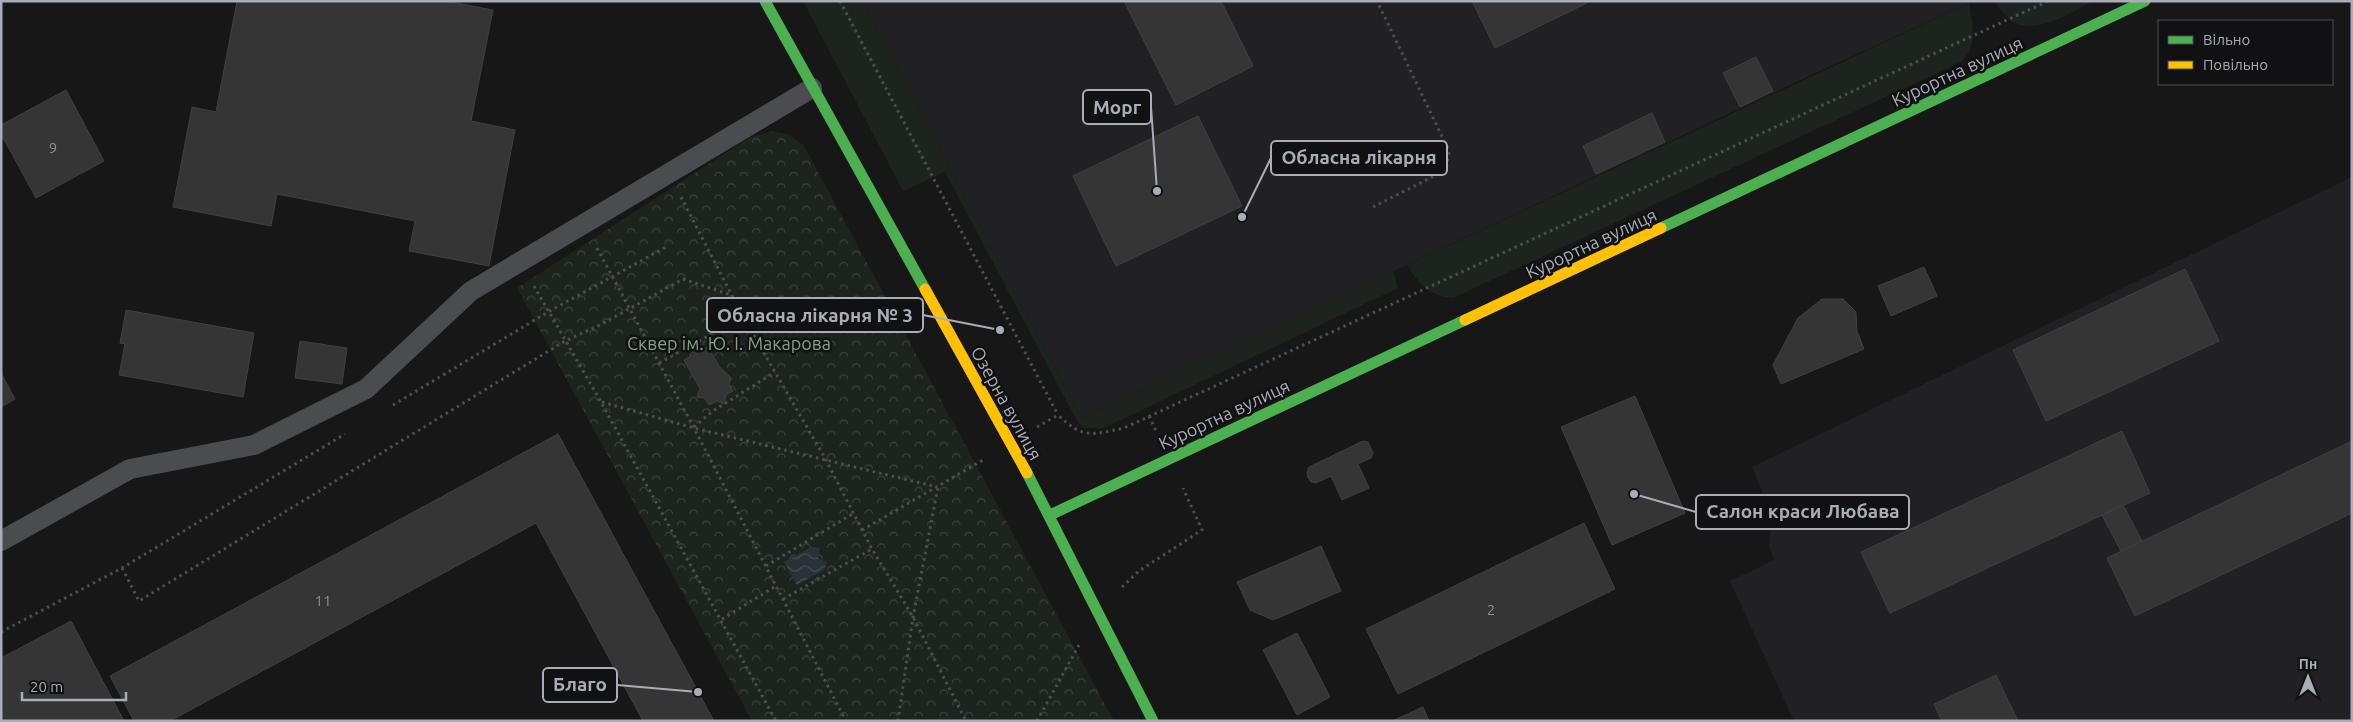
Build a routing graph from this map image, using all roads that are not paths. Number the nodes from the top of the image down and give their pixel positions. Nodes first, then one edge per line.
1 (765, 1) edge
2 (2145, 1) edge
3 (812, 88) junction
4 (1050, 515) junction
5 (1, 541) edge
6 (1153, 721) edge

1 - 3 main road, Озерна вулиця
2 - 4 main road, Курортна вулиця
3 - 4 main road, Озерна вулиця
3 - 5 lane
4 - 6 main road, Озерна вулиця

